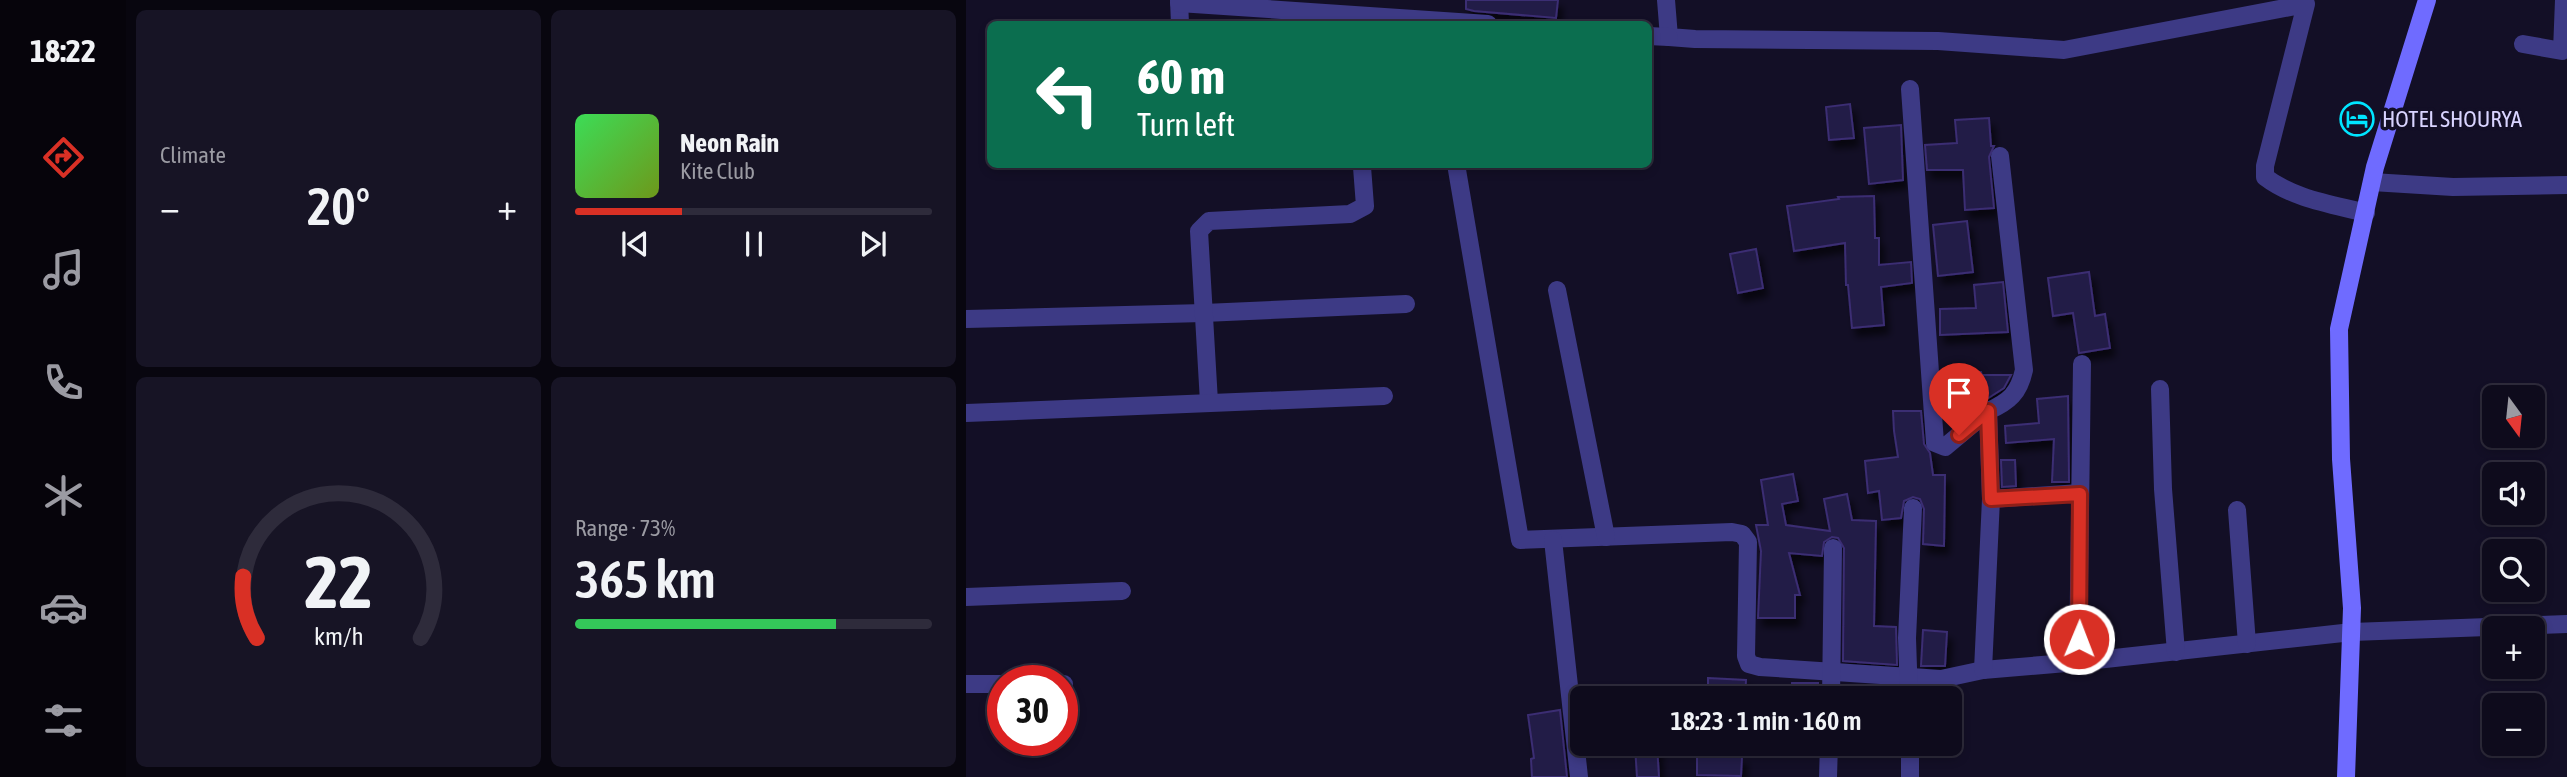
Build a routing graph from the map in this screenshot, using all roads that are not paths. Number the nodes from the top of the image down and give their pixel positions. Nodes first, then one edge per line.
1 (1666, 0) edge
2 (2427, 0) edge
3 (2564, 0) edge
4 (1179, 2) edge
5 (2306, 2) edge
6 (1180, 21) edge
7 (1446, 21) edge
8 (1652, 36) edge
9 (1669, 37) junction
10 (2523, 44) dead end
11 (2564, 51) edge
12 (1910, 89) dead end
13 (2000, 156) dead end
14 (1362, 168) edge
15 (1457, 168) edge
16 (2372, 182) junction
17 (2567, 185) edge
18 (2365, 213) junction
19 (1557, 290) dead end
20 (1406, 303) dead end
21 (1204, 313) junction
22 (966, 319) edge
23 (2082, 364) dead end
24 (2160, 389) dead end
25 (1384, 396) dead end
26 (1209, 402) junction
27 (1988, 411) junction
28 (966, 413) edge
29 (2080, 494) junction
30 (1991, 499) junction
31 (1913, 508) dead end
32 (2237, 510) dead end
33 (1606, 537) junction
34 (1553, 540) junction
35 (1833, 548) dead end
36 (1122, 590) dead end
37 (966, 597) edge
38 (2567, 624) edge
39 (2351, 632) junction
40 (2247, 643) junction
41 (2176, 652) junction
42 (2078, 662) junction
43 (1983, 670) junction
44 (1832, 673) junction
45 (1909, 678) junction
46 (966, 684) edge
47 (987, 684) edge
48 (1831, 686) edge
49 (1909, 686) edge
50 (1829, 756) edge
51 (1910, 756) edge
52 (1579, 777) edge
53 (1828, 777) edge
54 (1910, 777) edge
55 (2346, 777) edge

1 - 9 street
2 - 16 street
3 - 11 street
4 - 6 street
4 - 7 street
5 - 9 street
5 - 18 street
8 - 9 street
10 - 11 street
12 - 27 street
13 - 27 street
14 - 21 street
15 - 34 street
16 - 17 street
16 - 18 street
18 - 39 street
19 - 33 street
20 - 21 street
21 - 22 street
21 - 26 street
23 - 29 street
24 - 41 street
25 - 26 street
26 - 28 street
27 - 30 street
29 - 30 street
29 - 42 street
30 - 43 street
31 - 45 street
32 - 40 street
33 - 34 street
33 - 44 street
34 - 52 street
35 - 44 street
36 - 37 street
38 - 39 street
39 - 40 street
39 - 55 street
40 - 41 street
41 - 42 street
42 - 43 street
43 - 45 street
44 - 45 street
44 - 48 street
45 - 49 street
46 - 47 street
50 - 53 street
51 - 54 street

